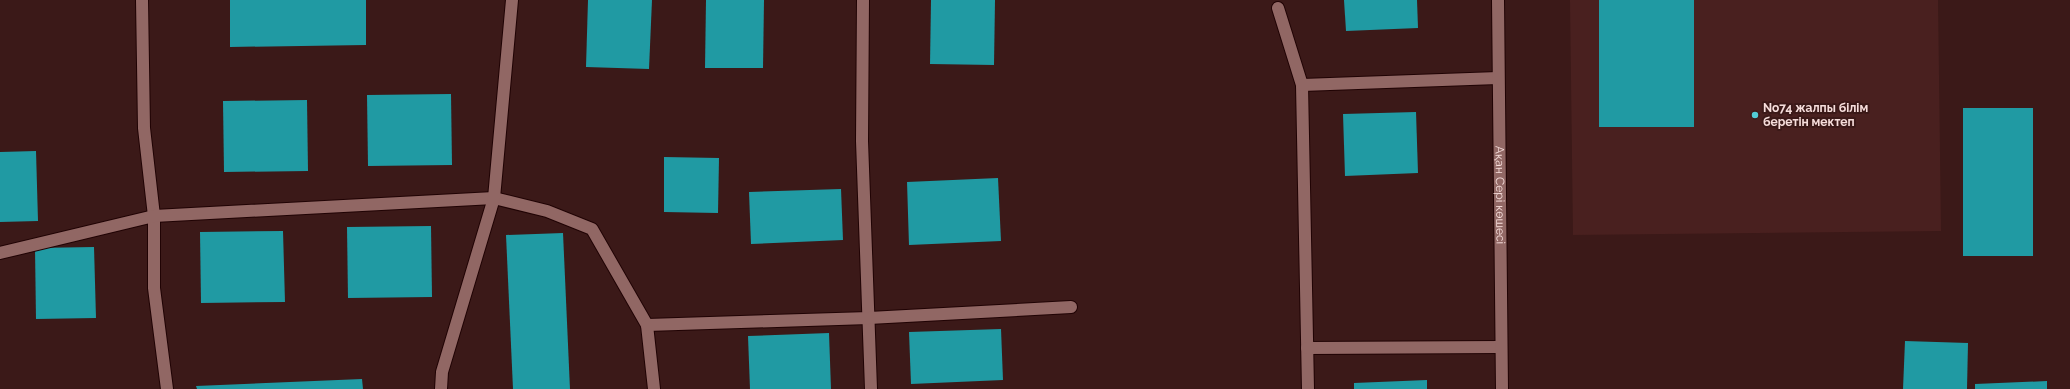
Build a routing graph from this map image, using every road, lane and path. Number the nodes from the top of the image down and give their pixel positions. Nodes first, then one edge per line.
1 (142, 0) edge
2 (512, 0) edge
3 (863, 0) edge
4 (1498, 0) edge
5 (1278, 8) dead end
6 (1498, 78) junction
7 (1302, 86) junction
8 (494, 198) junction
9 (154, 216) junction
10 (0, 253) edge
11 (1071, 307) dead end
12 (869, 318) junction
13 (647, 325) junction
14 (1502, 347) junction
15 (1307, 348) junction
16 (167, 389) edge
17 (441, 389) edge
18 (654, 389) edge
19 (872, 389) edge
20 (1308, 389) edge
21 (1502, 389) edge

1 - 9 street
2 - 8 street
3 - 12 street
4 - 6 street, Ақан Сері көшесі
5 - 7 street
6 - 7 street
6 - 14 street, Ақан Сері көшесі
7 - 15 street
8 - 9 street
8 - 13 street
8 - 17 street
9 - 10 street
9 - 16 street
11 - 12 street
12 - 13 street
12 - 19 street
13 - 18 street
14 - 15 street
14 - 21 street, Ақан Сері көшесі
15 - 20 street

